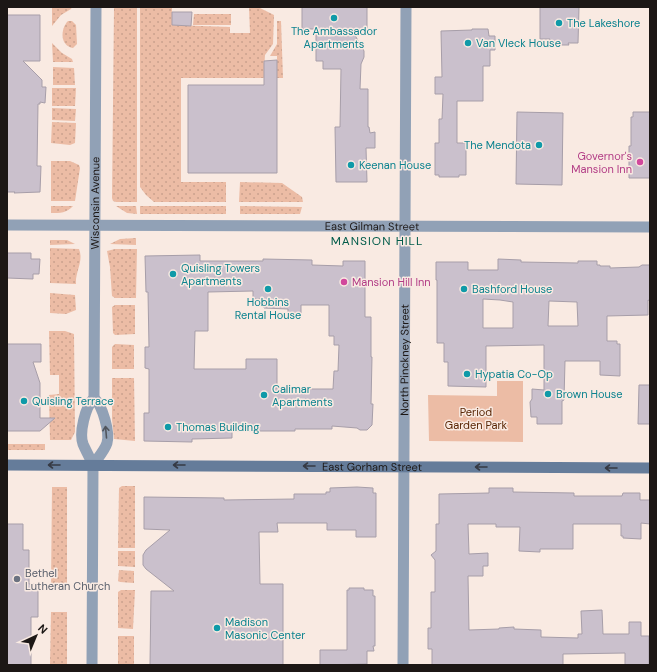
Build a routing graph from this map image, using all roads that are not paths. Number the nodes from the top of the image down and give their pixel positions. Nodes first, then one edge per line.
1 (96, 7) edge
2 (406, 7) edge
3 (7, 225) edge
4 (95, 225) junction
5 (404, 226) junction
6 (650, 227) edge
7 (94, 398) junction
8 (7, 465) edge
9 (93, 465) junction
10 (404, 467) junction
11 (650, 468) edge
12 (92, 665) edge
13 (403, 665) edge

1 - 4 street, Wisconsin Avenue
2 - 5 street, North Pinckney Street
3 - 4 street, East Gilman Street
4 - 5 street, East Gilman Street
4 - 7 street, Wisconsin Avenue
5 - 6 street, East Gilman Street
5 - 10 street, North Pinckney Street
7 - 9 street, Wisconsin Avenue
9 -> 7 street
9 -> 8 main road, East Gorham Street
10 -> 9 main road, East Gorham Street
9 - 12 street, Wisconsin Avenue
11 -> 10 main road, East Gorham Street
10 - 13 street, North Pinckney Street

